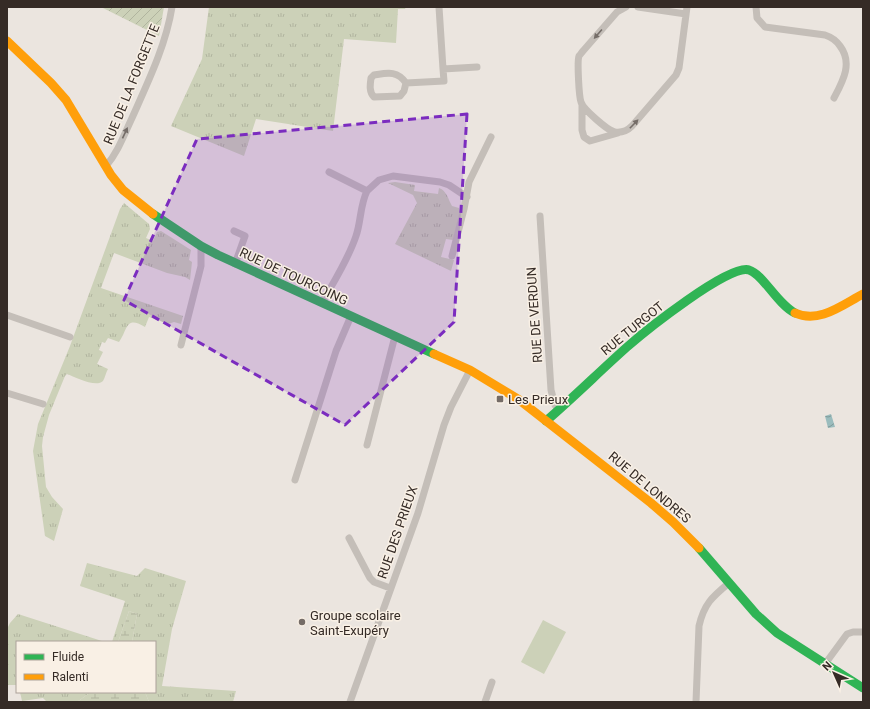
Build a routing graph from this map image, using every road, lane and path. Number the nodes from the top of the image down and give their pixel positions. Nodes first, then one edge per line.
1 (172, 7) edge
2 (439, 7) edge
3 (626, 7) edge
4 (638, 7) edge
5 (756, 7) edge
6 (686, 11) edge
7 (7, 41) edge
8 (7, 50) edge
9 (477, 67) dead end
10 (443, 69) junction
11 (406, 83) junction
12 (834, 98) dead end
13 (582, 105) junction
14 (70, 108) junction
15 (621, 132) junction
16 (491, 136) dead end
17 (106, 166) junction
18 (329, 172) dead end
19 (367, 191) junction
20 (467, 197) junction
21 (540, 216) dead end
22 (234, 231) dead end
23 (201, 246) junction
24 (452, 256) dead end
25 (235, 264) junction
26 (863, 294) edge
27 (322, 303) junction
28 (7, 316) edge
29 (351, 316) junction
30 (395, 336) junction
31 (70, 337) dead end
32 (181, 345) dead end
33 (470, 370) junction
34 (7, 393) edge
35 (43, 404) dead end
36 (559, 410) junction
37 (546, 421) junction
38 (366, 445) dead end
39 (295, 480) dead end
40 (349, 538) dead end
41 (729, 583) junction
42 (390, 588) junction
43 (863, 632) edge
44 (825, 664) junction
45 (492, 682) dead end
46 (863, 688) edge
47 (350, 702) edge
48 (485, 702) edge
49 (696, 702) edge

17 -> 1 street, RUE DE LA FORGETTE
2 - 10 street
3 -> 13 street
4 - 6 street
5 - 12 street
15 -> 6 street
7 - 14 main road, RUE DE TOURCOING
8 - 14 main road, RUE DE TOURCOING
9 - 10 street
10 - 11 street
11 - 11 street
13 - 15 street
13 - 15 street
14 - 17 main road, RUE DE TOURCOING
16 - 20 street
17 - 23 main road, RUE DE TOURCOING
18 - 19 street
19 - 20 street
19 - 27 street
20 - 24 street
21 - 36 street, RUE DE VERDUN
22 - 25 street
23 - 25 main road, RUE DE TOURCOING
23 - 32 street
25 - 27 main road, RUE DE TOURCOING
26 - 36 main road, RUE TURGOT
27 - 29 main road, RUE DE TOURCOING
28 - 31 street
29 - 30 main road, RUE DE TOURCOING
29 - 39 street
30 - 33 main road, RUE DE TOURCOING
30 - 38 street
33 - 37 main road, RUE DE TOURCOING
33 - 42 street, RUE DES PRIEUX
34 - 35 street
36 - 37 main road, RUE TURGOT
37 - 41 main road, RUE DE LONDRES
40 - 42 street
41 - 44 main road, RUE DE LONDRES
41 - 49 street
42 - 47 street, RUE DES PRIEUX
43 - 44 street
44 - 46 main road, RUE DE LONDRES
45 - 48 street

